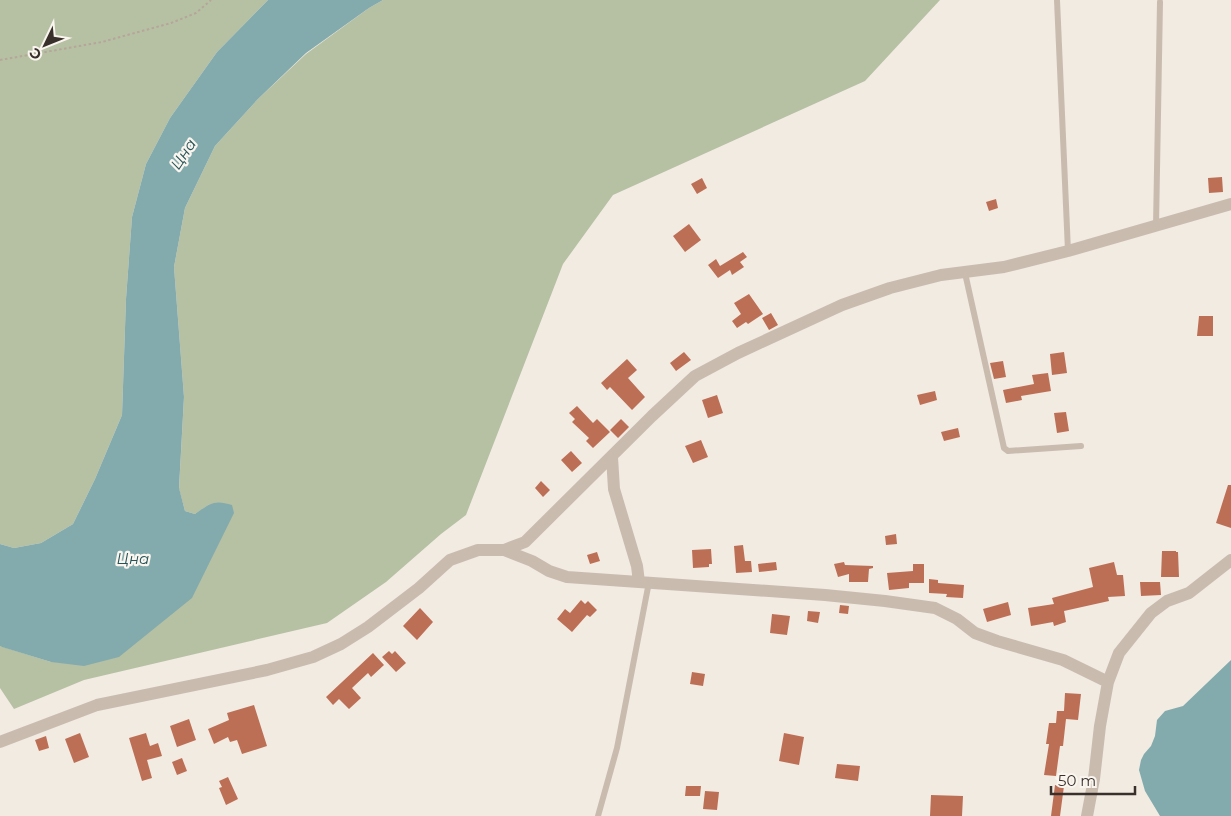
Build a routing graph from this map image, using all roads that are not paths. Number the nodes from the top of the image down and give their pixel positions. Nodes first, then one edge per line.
1 (1057, 0) edge
2 (1160, 2) dead end
3 (1231, 204) edge
4 (1156, 226) junction
5 (1068, 251) junction
6 (964, 273) junction
7 (1081, 446) dead end
8 (612, 457) junction
9 (504, 550) junction
10 (1231, 560) edge
11 (644, 582) junction
12 (1108, 682) junction
13 (0, 742) edge
14 (598, 816) edge
15 (1087, 816) edge

1 - 5 lane
2 - 4 lane
3 - 4 street
4 - 5 street
5 - 6 street
6 - 7 lane
6 - 8 street
8 - 9 street
8 - 11 street
9 - 11 street
9 - 13 street
10 - 12 street
11 - 12 street
11 - 14 lane
12 - 15 street

